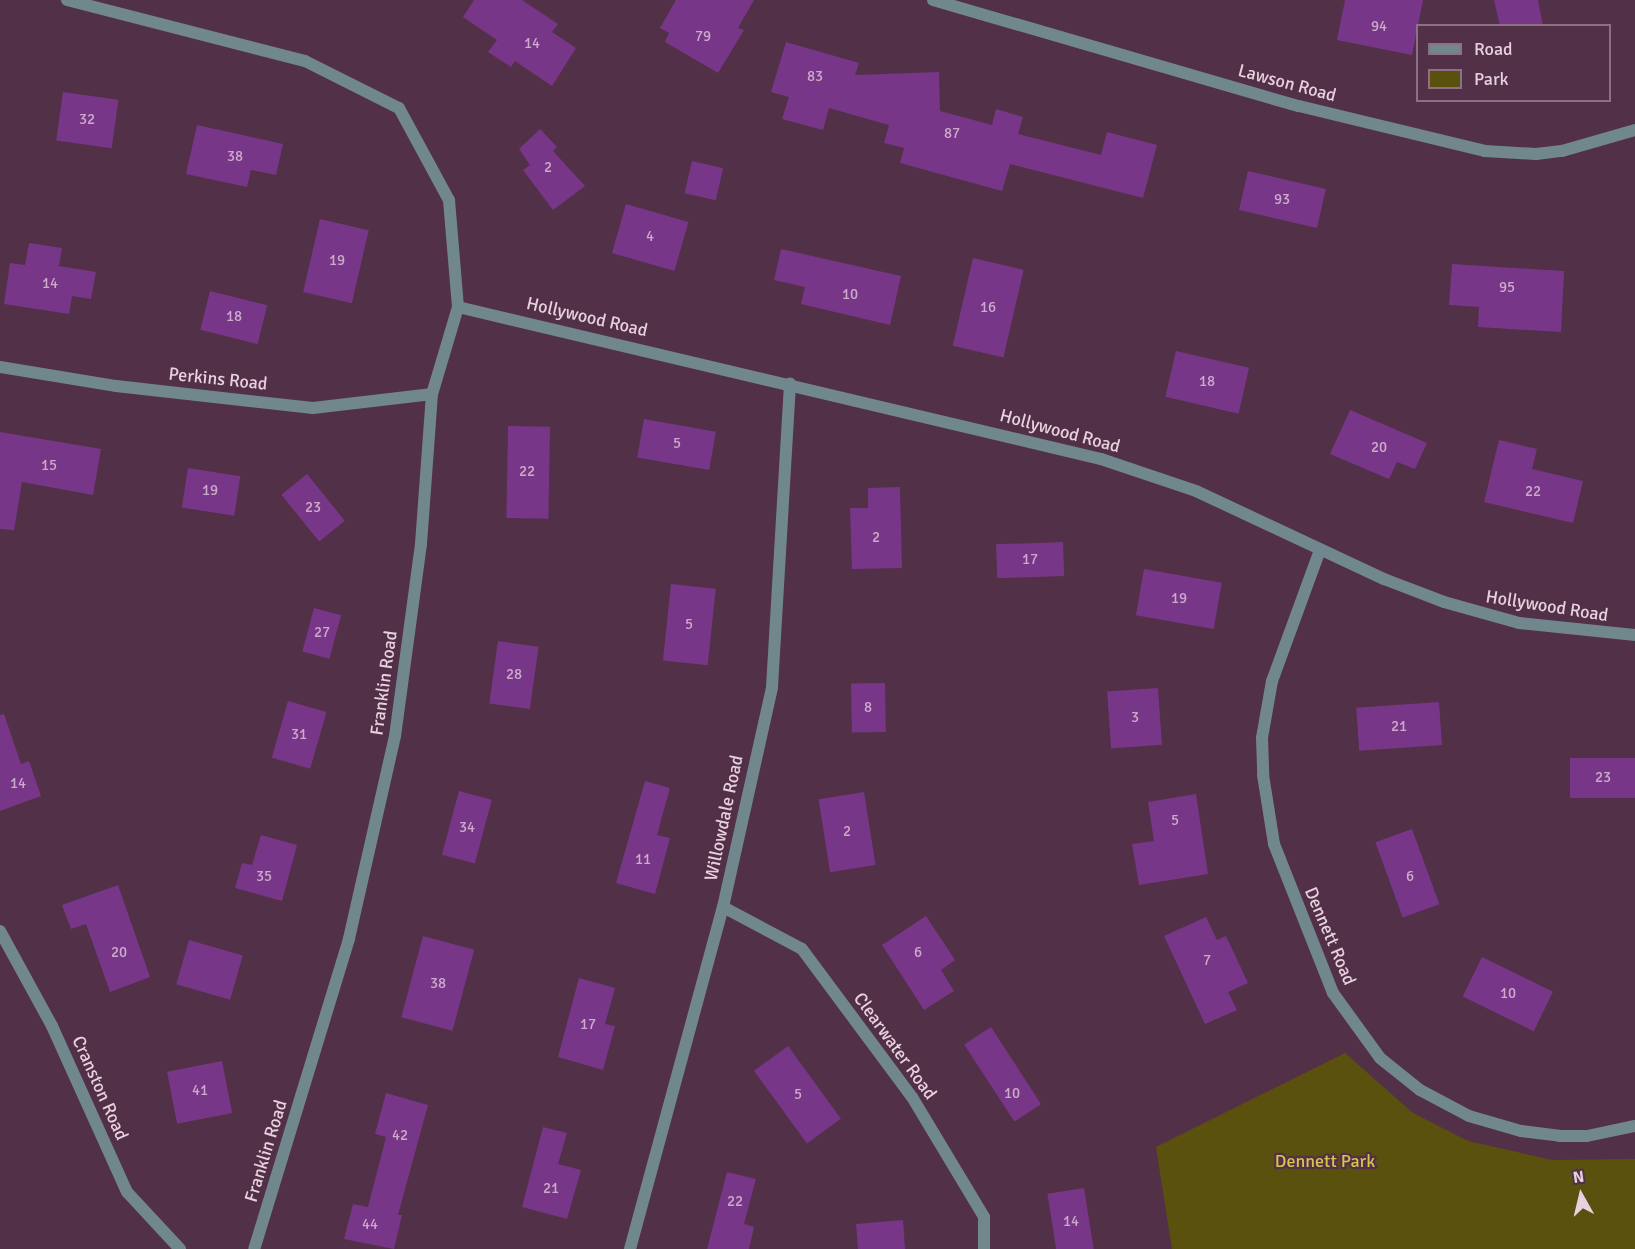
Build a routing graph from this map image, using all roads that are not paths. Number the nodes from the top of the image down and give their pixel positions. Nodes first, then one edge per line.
1 (67, 0) edge
2 (933, 0) edge
3 (1635, 130) edge
4 (458, 307) junction
5 (0, 367) edge
6 (790, 384) junction
7 (432, 394) junction
8 (1320, 550) junction
9 (1635, 635) edge
10 (723, 907) junction
11 (0, 931) edge
12 (1635, 1126) edge
13 (180, 1249) edge
14 (254, 1249) edge
15 (630, 1249) edge
16 (984, 1249) edge

1 - 4 street, Franklin Road
2 - 3 street, Lawson Road
4 - 6 street, Hollywood Road
4 - 7 street, Franklin Road
5 - 7 street, Perkins Road
6 - 8 street, Hollywood Road
6 - 10 street, Willowdale Road
7 - 14 street, Franklin Road
8 - 9 street, Hollywood Road
8 - 12 street, Dennett Road
10 - 15 street, Willowdale Road
10 - 16 street, Clearwater Road
11 - 13 street, Cranston Road

